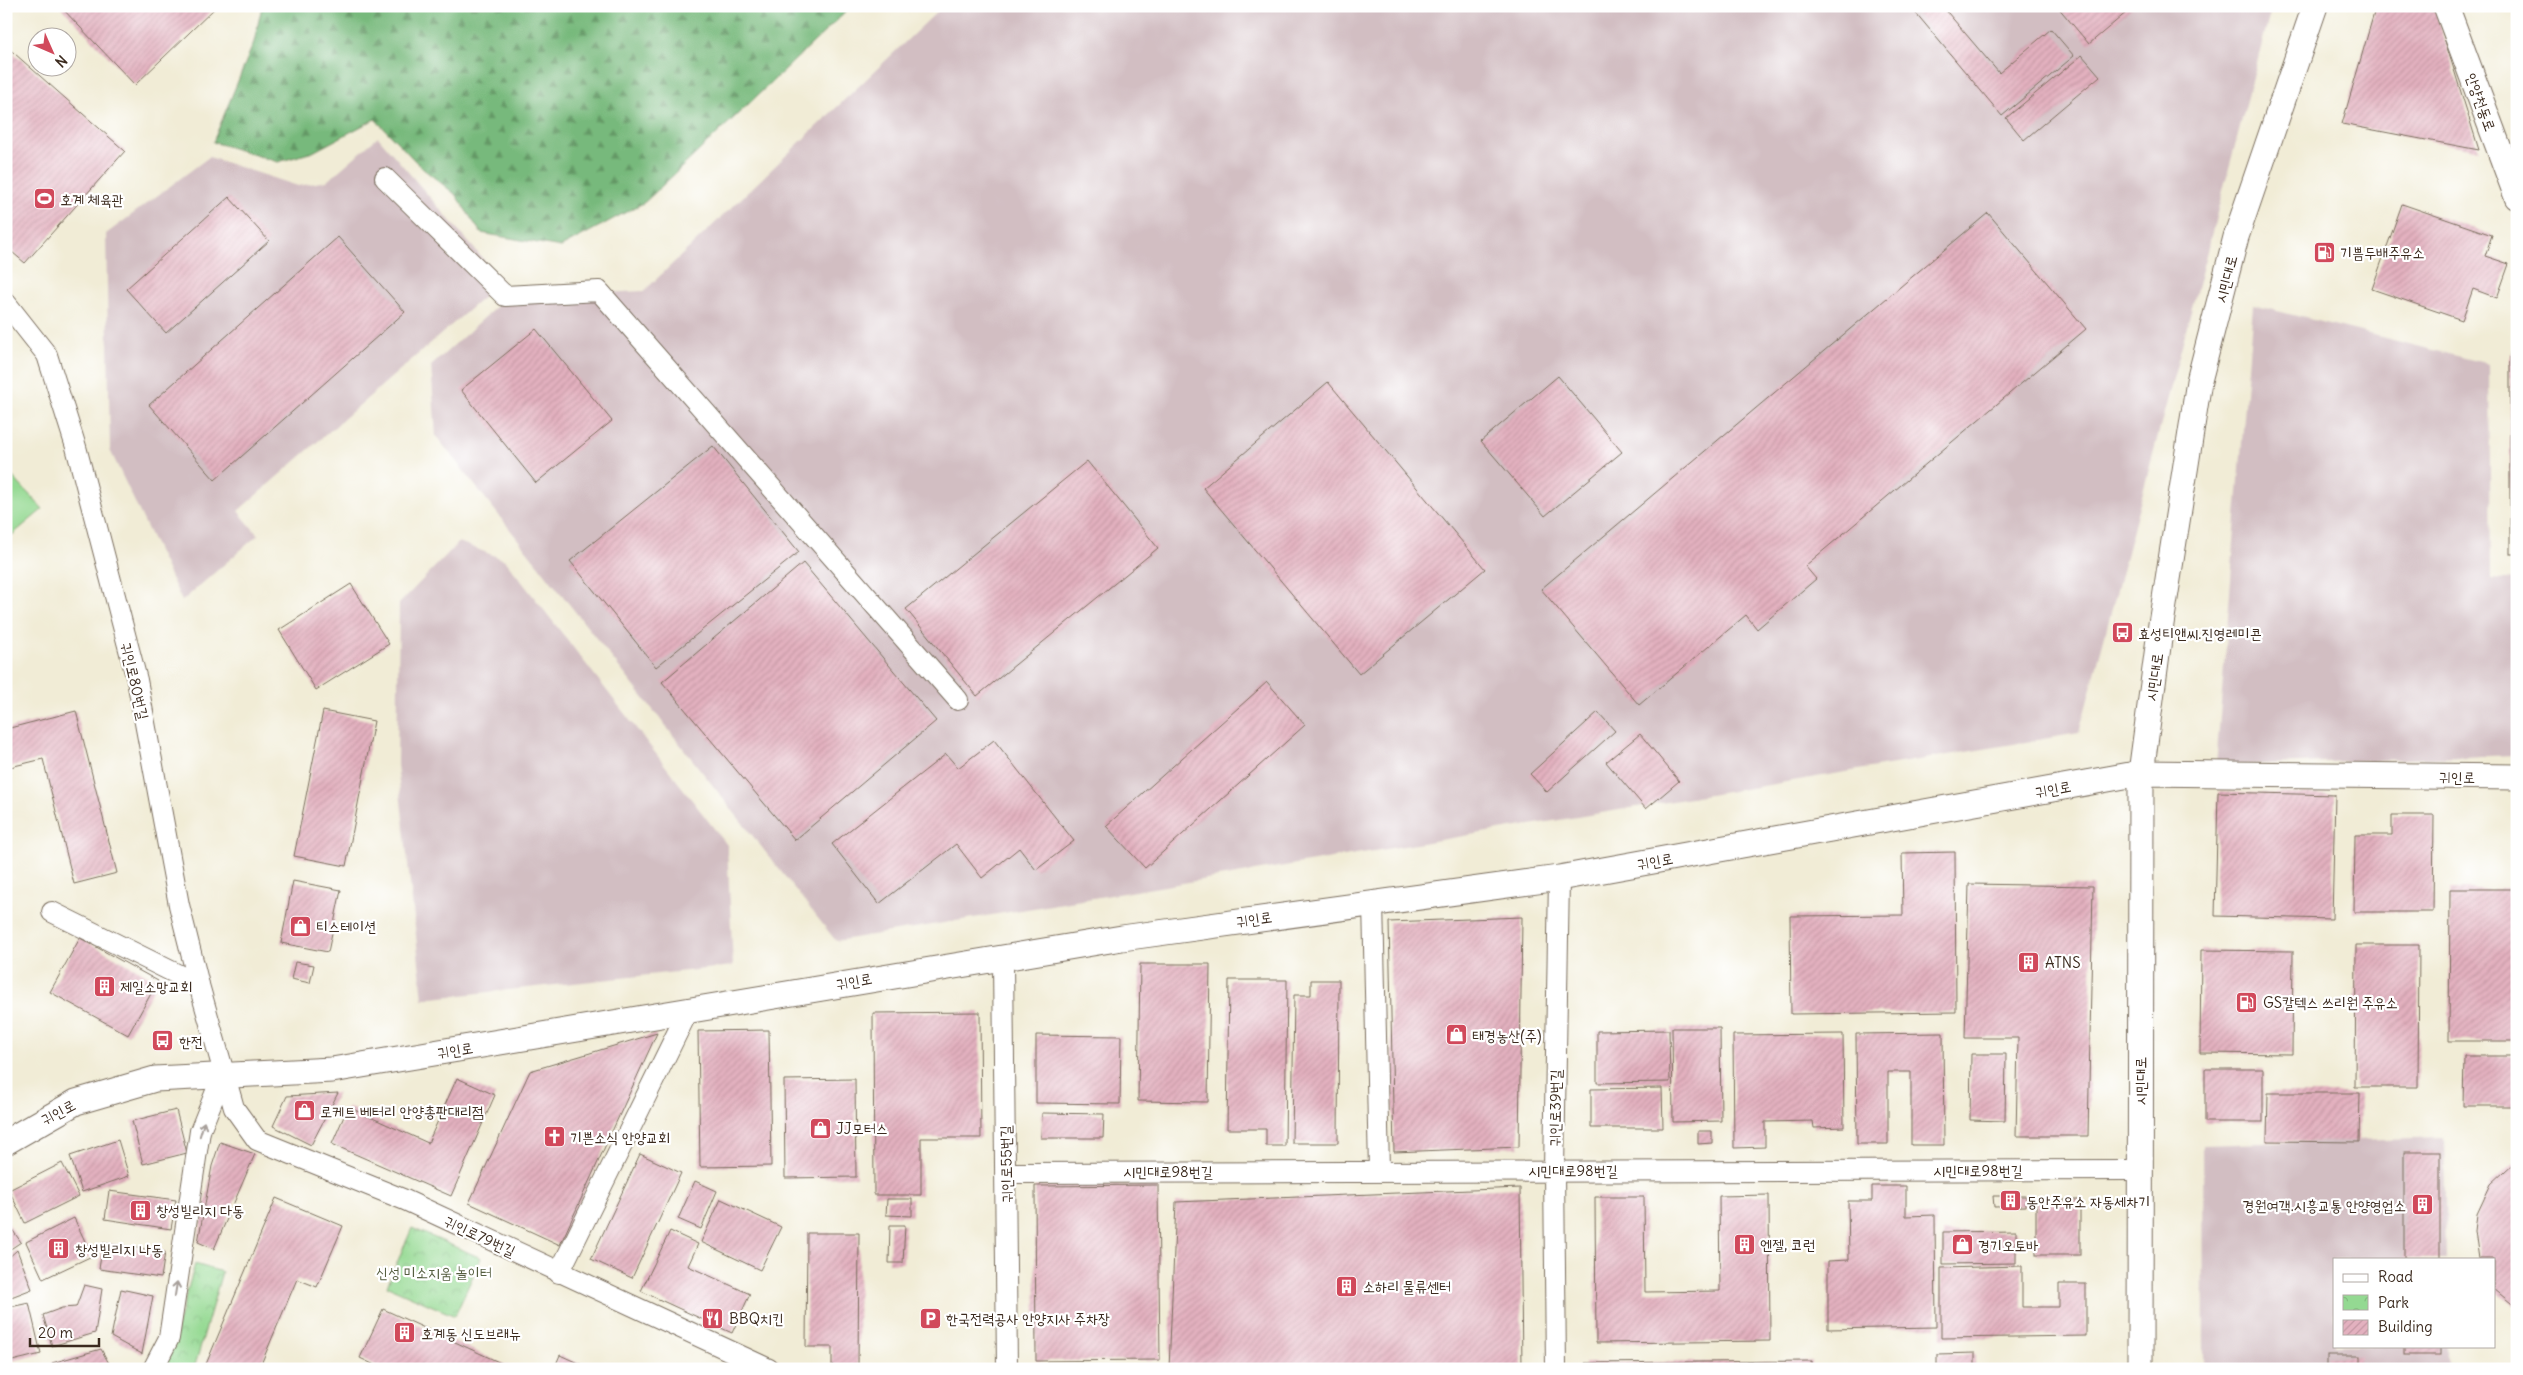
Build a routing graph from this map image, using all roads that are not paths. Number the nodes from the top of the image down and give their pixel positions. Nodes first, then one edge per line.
1 (2315, 6) edge
2 (2446, 6) edge
3 (385, 178) dead end
4 (2517, 198) edge
5 (6, 304) edge
6 (958, 700) dead end
7 (2141, 774) junction
8 (2517, 777) edge
9 (1559, 878) junction
10 (1372, 902) junction
11 (52, 912) dead end
12 (1003, 959) junction
13 (199, 985) junction
14 (688, 1011) junction
15 (223, 1074) junction
16 (6, 1142) edge
17 (1379, 1170) junction
18 (1554, 1170) junction
19 (2140, 1170) junction
20 (1006, 1172) junction
21 (559, 1273) junction
22 (747, 1364) edge
23 (153, 1369) edge
24 (769, 1369) edge
25 (1007, 1369) edge
26 (1556, 1369) edge
27 (2140, 1369) edge

1 - 7 street, 시민대로
2 - 4 street, 안양천동로
3 - 6 street
5 - 13 street, 귀인로80번길
7 - 8 street, 귀인로
7 - 9 street, 귀인로
7 - 19 street, 시민대로
9 - 10 street, 귀인로
9 - 18 street, 귀인로39번길
10 - 12 street, 귀인로
10 - 17 street
11 - 13 street
12 - 14 street, 귀인로
12 - 20 street, 귀인로55번길
13 - 15 street, 귀인로80번길
14 - 15 street, 귀인로
14 - 21 street
15 - 16 street, 귀인로
15 - 21 street, 귀인로79번길
23 -> 15 street
17 - 18 street, 시민대로98번길
17 - 20 street, 시민대로98번길
18 - 19 street, 시민대로98번길
18 - 26 street, 귀인로39번길
19 - 27 street, 시민대로
20 - 25 street, 귀인로55번길
21 - 22 street, 귀인로79번길
22 - 24 street, 귀인로79번길

